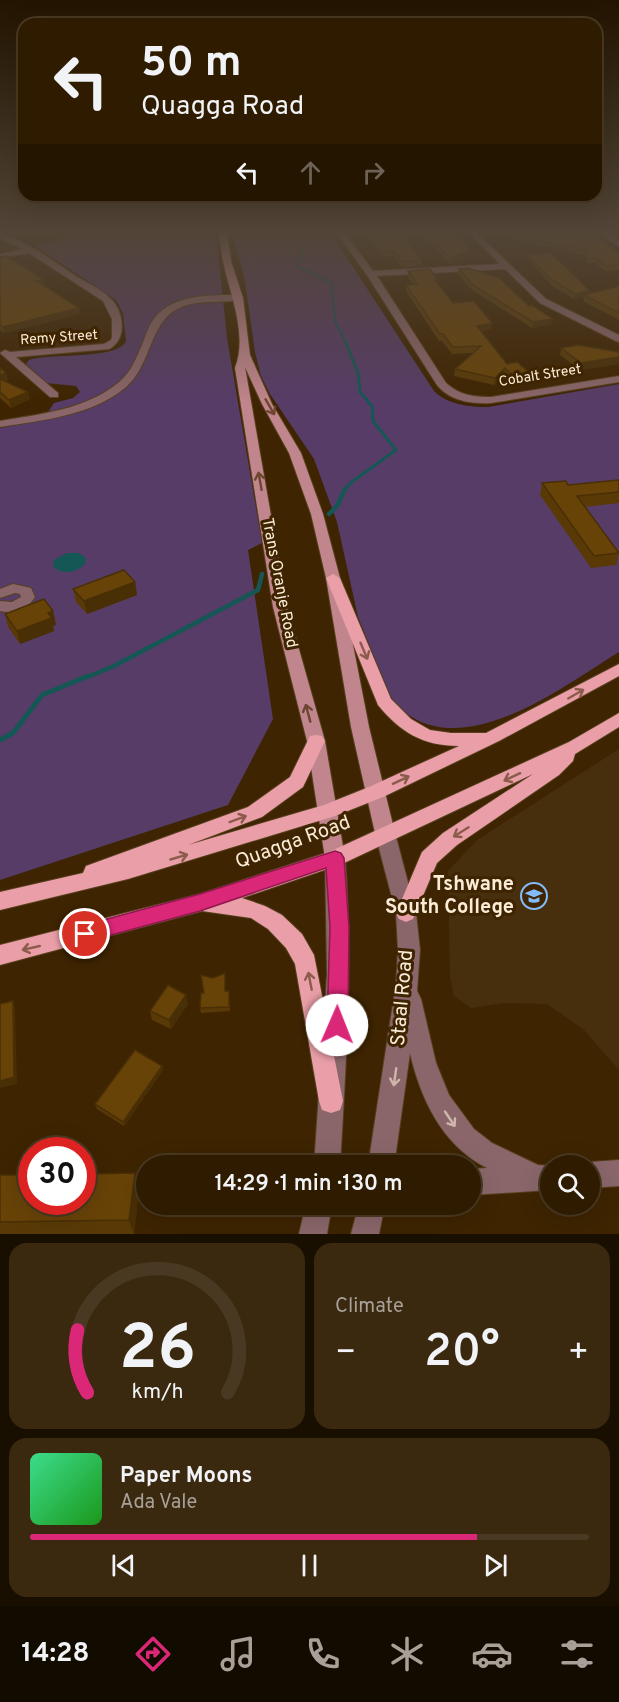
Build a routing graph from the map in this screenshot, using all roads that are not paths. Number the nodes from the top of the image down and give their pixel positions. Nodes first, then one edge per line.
1 (90, 290) edge
2 (236, 290) edge
3 (381, 290) edge
4 (532, 290) edge
5 (239, 298) junction
6 (619, 339) edge
7 (4, 352) edge
8 (245, 355) junction
9 (619, 379) edge
10 (54, 395) dead end
11 (0, 424) edge
12 (333, 578) junction
13 (2, 588) edge
14 (0, 606) edge
15 (619, 669) edge
16 (619, 719) edge
17 (493, 737) junction
18 (316, 741) junction
19 (575, 747) junction
20 (376, 792) junction
21 (328, 811) junction
22 (385, 833) junction
23 (335, 858) junction
24 (46, 891) junction
25 (0, 901) edge
26 (200, 903) junction
27 (406, 913) junction
28 (0, 955) edge
29 (407, 984) junction
30 (331, 1101) junction
31 (328, 1155) edge
32 (383, 1155) edge
33 (619, 1173) edge
34 (600, 1174) edge
35 (540, 1176) edge
36 (540, 1178) edge
37 (481, 1181) edge
38 (317, 1215) edge
39 (369, 1215) edge
40 (313, 1234) edge
41 (365, 1234) edge

1 - 7 street, Remy Street
2 - 5 main road, Trans Oranje Road
3 - 9 street, Cobalt Street
4 - 6 street
5 - 8 main road, Trans Oranje Road
5 - 11 street
7 - 10 street
8 -> 12 main road, Trans Oranje Road
18 -> 8 main road, Trans Oranje Road
12 -> 17 main road
12 - 20 main road, Trans Oranje Road
13 - 14 street
17 -> 15 main road, Quagga Road
16 - 19 main road, Quagga Road
20 -> 17 main road, Quagga Road
18 - 21 main road, Trans Oranje Road
24 -> 18 main road
19 -> 22 main road, Quagga Road
19 -> 27 main road
20 - 21 main road, Quagga Road
20 - 22 main road, Trans Oranje Road
21 - 23 main road, Trans Oranje Road
24 -> 21 main road, Quagga Road
22 - 23 main road, Quagga Road
22 - 27 street, Staal Road
23 - 26 main road, Quagga Road
23 - 30 street
24 - 25 main road, Quagga Road
26 -> 28 main road, Quagga Road
30 -> 26 main road
27 - 29 street, Staal Road
29 -> 32 street, Staal Road
29 -> 35 street
30 - 31 street
33 - 34 street
36 - 37 street
38 - 40 street
39 - 41 street

